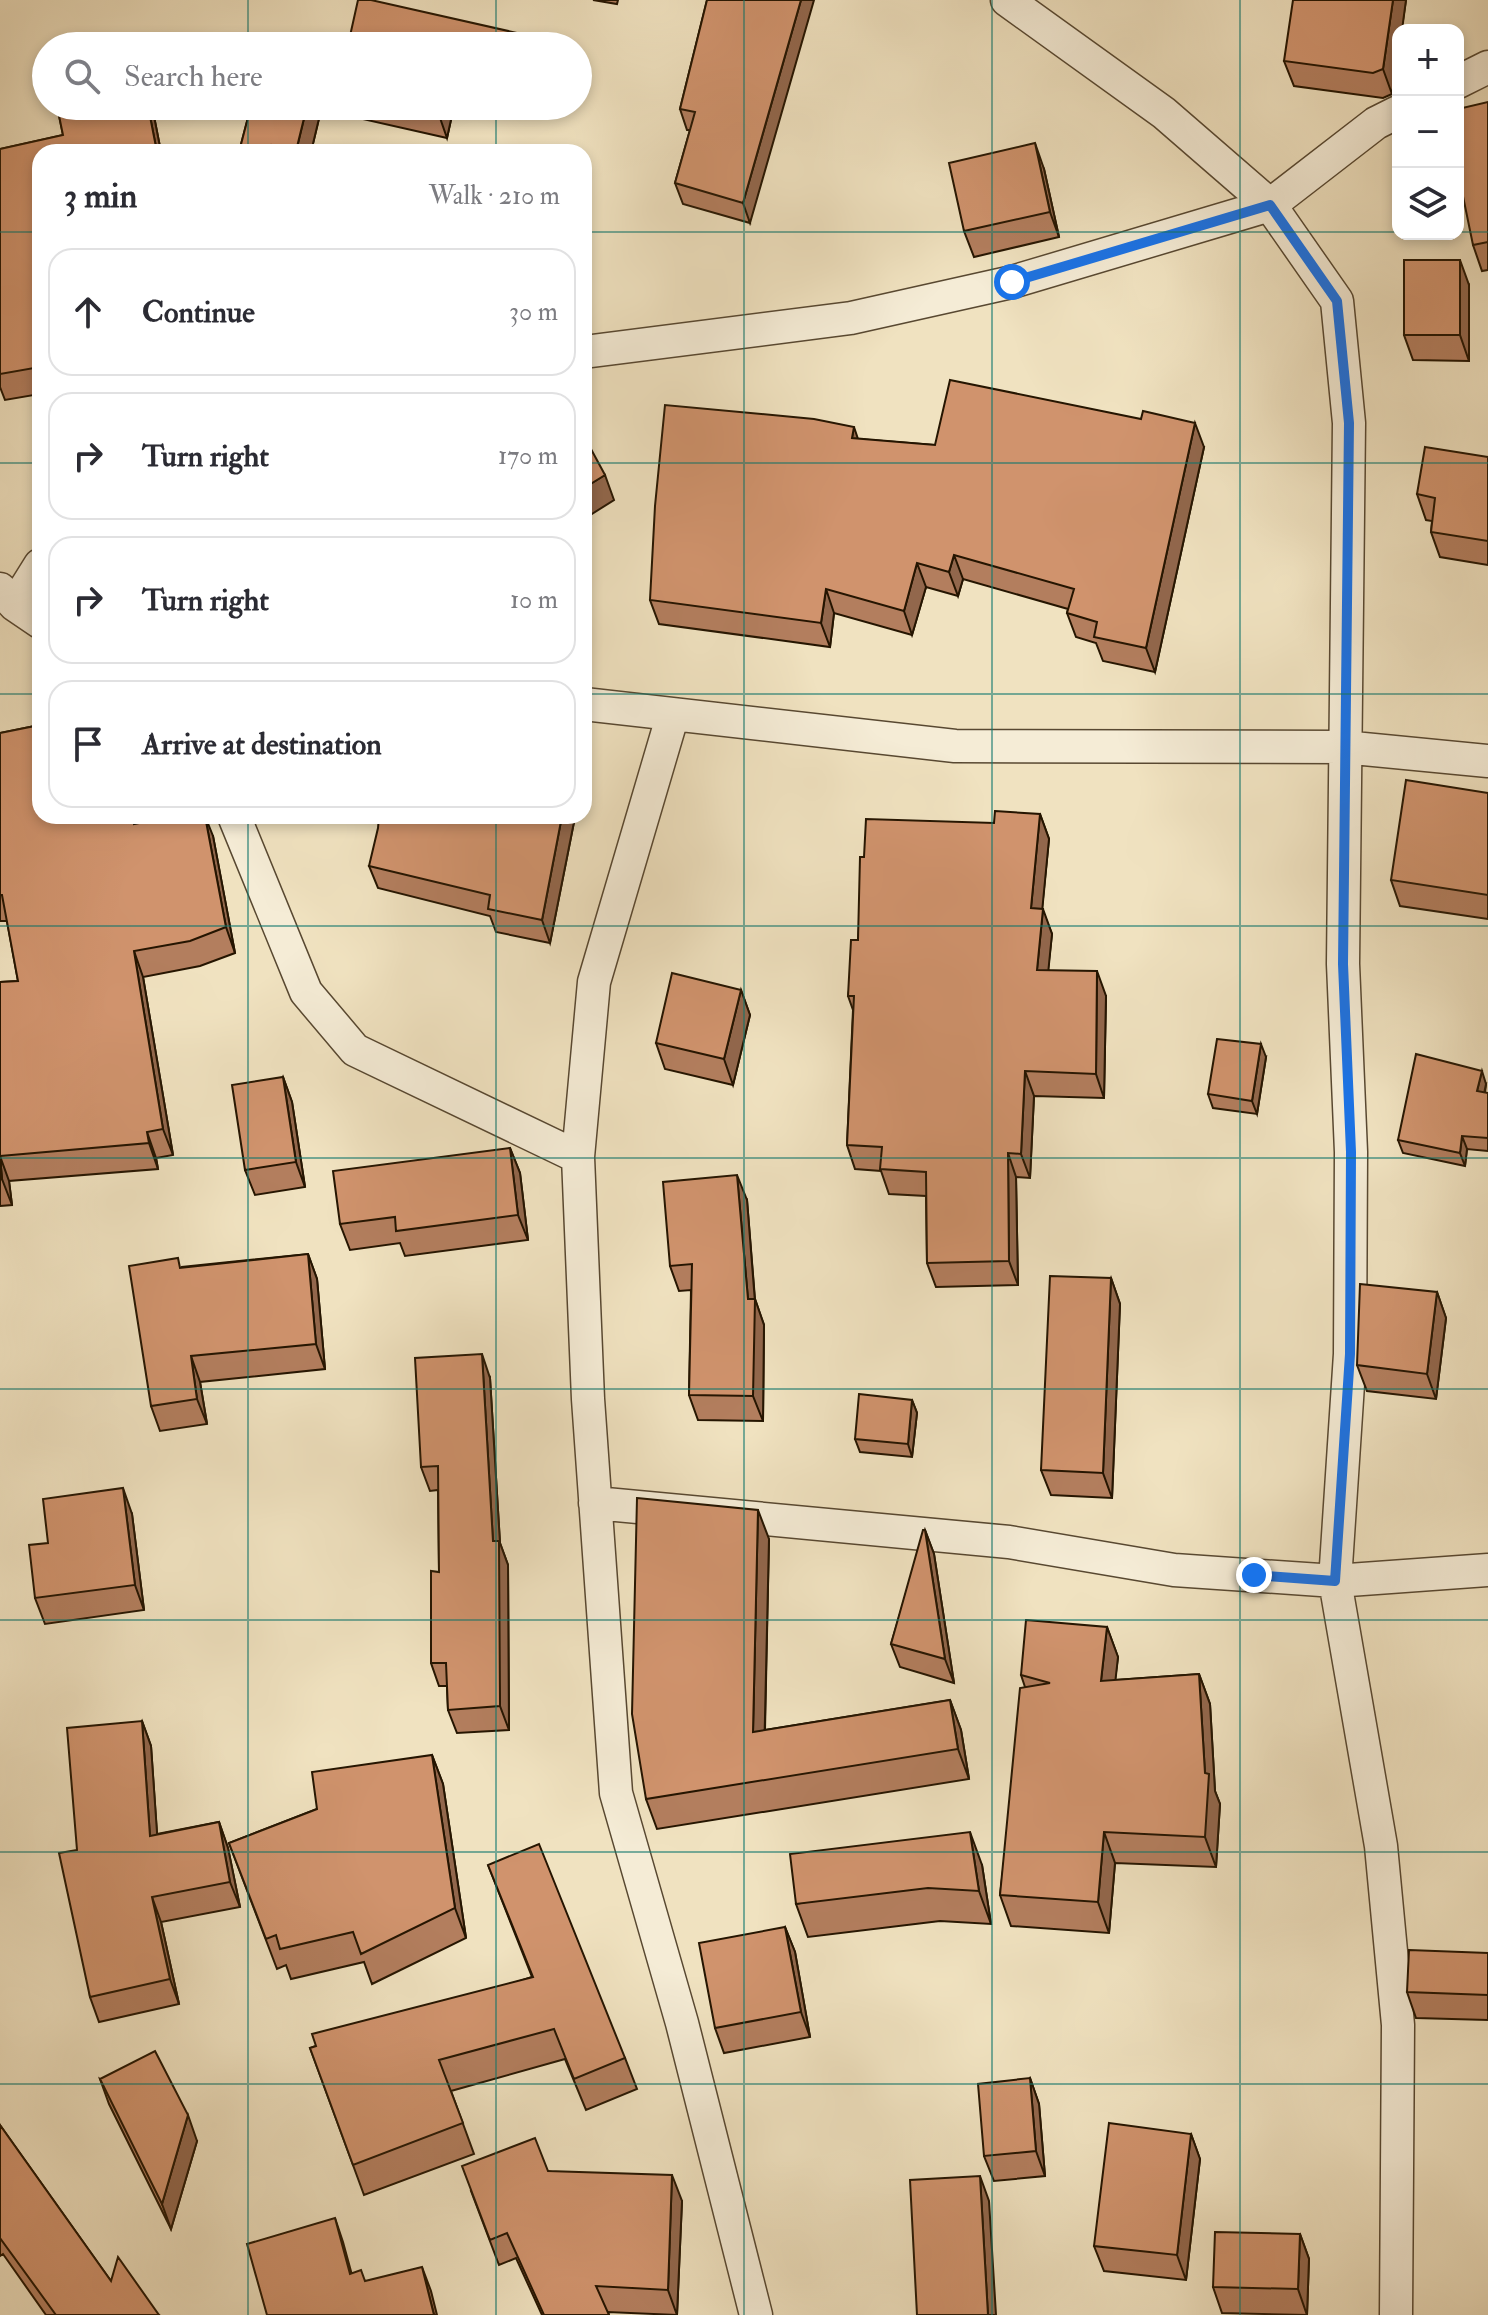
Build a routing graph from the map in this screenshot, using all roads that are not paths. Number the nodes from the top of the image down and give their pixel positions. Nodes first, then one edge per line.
1 (1007, 0) edge
2 (1488, 67) edge
3 (1464, 79) edge
4 (1392, 115) edge
5 (1270, 205) junction
6 (592, 351) edge
7 (32, 580) edge
8 (18, 605) edge
9 (592, 705) edge
10 (673, 714) junction
11 (1343, 747) junction
12 (1488, 761) edge
13 (237, 824) edge
14 (578, 1157) junction
15 (595, 1503) junction
16 (1488, 1570) edge
17 (1335, 1581) junction
18 (756, 2315) edge
19 (1396, 2315) edge

1 - 5 lane
2 - 3 lane
4 - 5 lane
5 - 6 lane
5 - 11 lane
7 - 8 lane
9 - 10 lane
10 - 11 lane
10 - 14 lane
11 - 12 lane
11 - 17 lane
13 - 14 lane
14 - 15 lane
15 - 17 lane
15 - 18 lane
16 - 17 lane
17 - 19 lane

